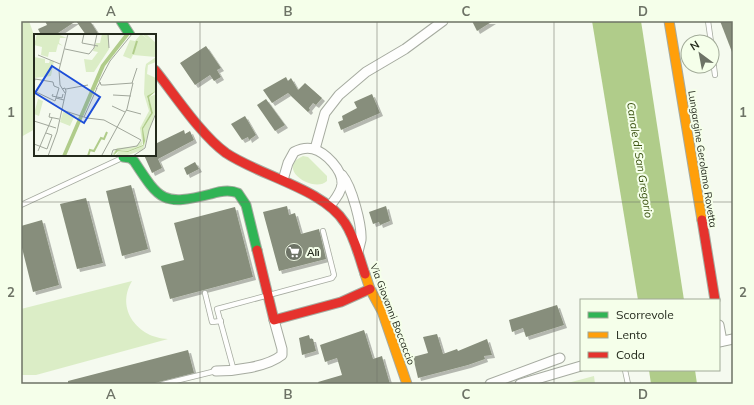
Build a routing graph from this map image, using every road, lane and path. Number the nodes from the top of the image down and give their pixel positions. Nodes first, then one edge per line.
1 (121, 21) edge
2 (443, 21) edge
3 (669, 21) edge
4 (708, 21) edge
5 (129, 34) edge
6 (709, 34) edge
7 (156, 71) edge
8 (314, 149) junction
9 (123, 157) joint
10 (337, 170) junction
11 (282, 180) junction
12 (21, 205) edge
13 (330, 206) junction
14 (323, 231) dead end
15 (358, 252) junction
16 (370, 289) junction
17 (205, 293) dead end
18 (268, 295) junction
19 (715, 299) edge
20 (274, 320) junction
21 (220, 321) junction
22 (733, 339) edge
23 (720, 341) edge
24 (560, 358) dead end
25 (580, 366) edge
26 (216, 371) joint
27 (234, 371) junction
28 (625, 371) edge
29 (163, 384) edge
30 (407, 384) edge
31 (490, 384) edge
32 (520, 384) edge
33 (628, 384) edge

1 - 5 street
2 - 8 street
3 - 19 street, Lungargine Gerolamo Rovetta
4 - 6 lane
7 - 11 street, Via Giovanni Boccaccio
8 - 10 street, Via Giovanni Boccaccio
8 - 11 street
9 - 12 lane
9 - 18 street
10 - 13 street
10 - 15 street, Via Giovanni Boccaccio
11 - 13 street, Via Giovanni Boccaccio
13 - 15 street, Via Giovanni Boccaccio
14 - 18 lane
15 - 16 street, Via Giovanni Boccaccio
16 - 20 street
16 - 30 street, Via Giovanni Boccaccio
17 - 21 lane
18 - 20 street
18 - 21 lane
20 - 27 street
21 - 27 lane
22 - 23 street
24 - 31 street
25 - 32 street
26 - 27 street
26 - 29 lane
28 - 33 lane

